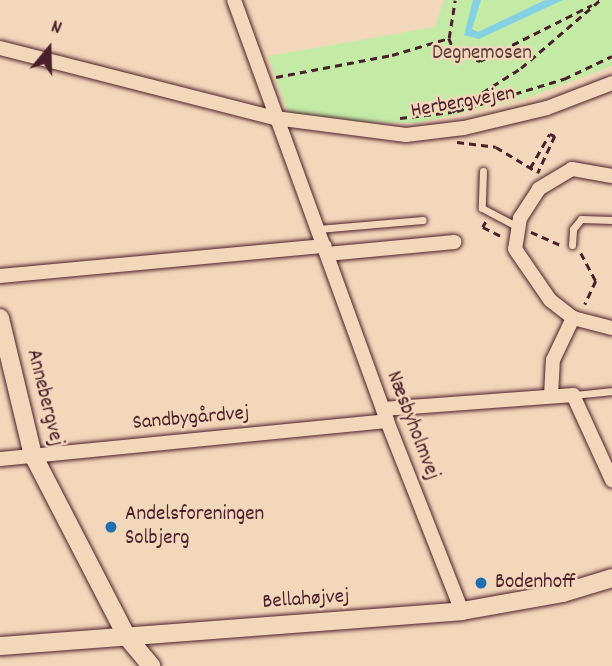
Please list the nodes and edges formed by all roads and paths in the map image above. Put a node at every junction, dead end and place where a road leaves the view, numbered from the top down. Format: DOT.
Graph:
graph roads {
  1 [pos="234,0"];
  2 [pos="455,0"];
  3 [pos="599,1"];
  4 [pos="449,38"];
  5 [pos="0,48"];
  6 [pos="612,56"];
  7 [pos="262,80"];
  8 [pos="612,83"];
  9 [pos="452,112"];
  10 [pos="275,118"];
  11 [pos="396,118"];
  12 [pos="449,131"];
  13 [pos="530,168"];
  14 [pos="483,171"];
  15 [pos="537,172"];
  16 [pos="612,176"];
  17 [pos="553,180"];
  18 [pos="490,212"];
  19 [pos="422,220"];
  20 [pos="612,220"];
  21 [pos="519,228"];
  22 [pos="318,229"];
  23 [pos="536,234"];
  24 [pos="549,241"];
  25 [pos="454,242"];
  26 [pos="516,243"];
  27 [pos="572,245"];
  28 [pos="326,250"];
  29 [pos="0,276"];
  30 [pos="585,306"];
  31 [pos="0,318"];
  32 [pos="573,318"];
  33 [pos="612,328"];
  34 [pos="612,391"];
  35 [pos="573,395"];
  36 [pos="551,396"];
  37 [pos="385,415"];
  38 [pos="33,455"];
  39 [pos="0,459"];
  40 [pos="612,480"];
  41 [pos="612,578"];
  42 [pos="462,611"];
  43 [pos="127,637"];
  44 [pos="0,646"];
  45 [pos="151,666"];
  1 -- 7 [label="street, Næsbyholmvej"];
  2 -- 4 [label="path"];
  3 -- 4 [label="path"];
  3 -- 9 [label="path"];
  4 -- 7 [label="path"];
  5 -- 10 [label="street, Herbergvejen"];
  6 -- 9 [label="path"];
  7 -- 10 [label="street, Næsbyholmvej"];
  8 -- 12 [label="street, Herbergvejen"];
  9 -- 11 [label="path"];
  10 -- 12 [label="street, Herbergvejen"];
  10 -- 22 [label="street, Næsbyholmvej"];
  12 -- 13 [label="path"];
  13 -- 15 [label="path"];
  13 -- 15 [label="path"];
  14 -- 18 [label="lane"];
  15 -- 17 [label="path"];
  16 -- 17 [label="street"];
  17 -- 21 [label="street"];
  18 -- 21 [label="lane"];
  18 -- 26 [label="path"];
  19 -- 22 [label="lane"];
  20 -- 27 [label="lane"];
  21 -- 26 [label="street"];
  22 -- 28 [label="street, Næsbyholmvej"];
  23 -- 24 [label="path"];
  25 -- 28 [label="street"];
  26 -- 32 [label="street"];
  27 -- 30 [label="path"];
  28 -- 29 [label="street"];
  28 -- 37 [label="street, Næsbyholmvej"];
  31 -- 38 [label="street, Annebergvej"];
  32 -- 33 [label="street"];
  32 -- 36 [label="street"];
  34 -- 35 [label="lane"];
  35 -- 36 [label="street, Sandbygårdvej"];
  35 -- 40 [label="street"];
  36 -- 37 [label="street, Sandbygårdvej"];
  37 -- 38 [label="street, Sandbygårdvej"];
  37 -- 42 [label="street, Næsbyholmvej"];
  38 -- 39 [label="street, Sandbygårdvej"];
  38 -- 43 [label="street, Annebergvej"];
  41 -- 42 [label="street, Bellahøjvej"];
  42 -- 43 [label="street, Bellahøjvej"];
  43 -- 44 [label="street, Bellahøjvej"];
  43 -- 45 [label="street, Annebergvej"];
}
